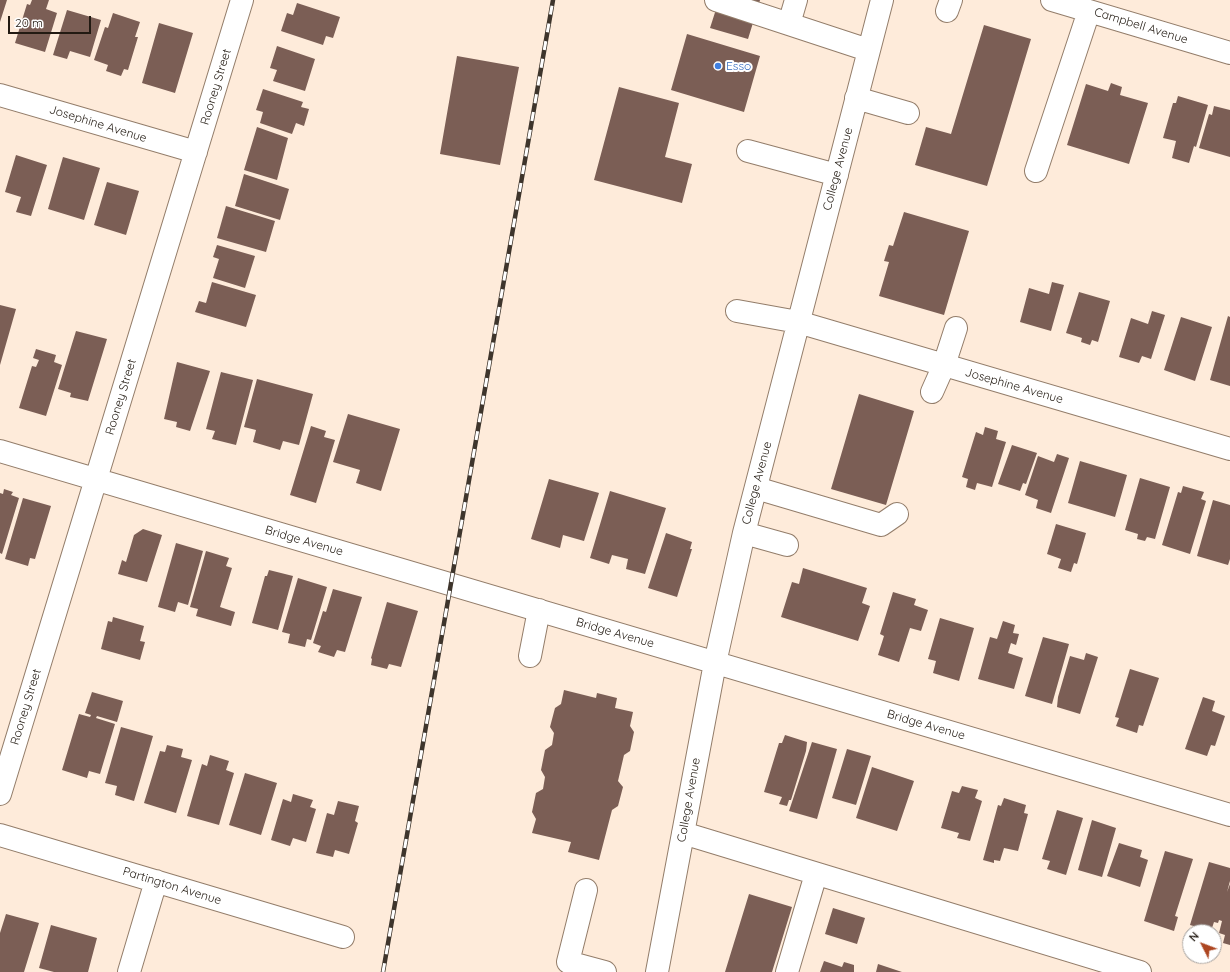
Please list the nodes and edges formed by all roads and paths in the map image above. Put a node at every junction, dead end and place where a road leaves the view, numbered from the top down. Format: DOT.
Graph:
graph roads {
  1 [pos="242,0"];
  2 [pos="716,0"];
  3 [pos="796,0"];
  4 [pos="882,0"];
  5 [pos="1052,0"];
  6 [pos="1089,11"];
  7 [pos="789,24"];
  8 [pos="868,50"];
  9 [pos="1230,53"];
  10 [pos="0,95"];
  11 [pos="856,98"];
  12 [pos="908,113"];
  13 [pos="748,151"];
  14 [pos="196,152"];
  15 [pos="1036,171"];
  16 [pos="837,175"];
  17 [pos="737,311"];
  18 [pos="798,322"];
  19 [pos="956,328"];
  20 [pos="944,365"];
  21 [pos="932,392"];
  22 [pos="1230,449"];
  23 [pos="0,451"];
  24 [pos="96,479"];
  25 [pos="756,488"];
  26 [pos="897,514"];
  27 [pos="744,533"];
  28 [pos="787,545"];
  29 [pos="539,610"];
  30 [pos="530,656"];
  31 [pos="715,662"];
  32 [pos="0,794"];
  33 [pos="1230,815"];
  34 [pos="683,833"];
  35 [pos="0,835"];
  36 [pos="816,874"];
  37 [pos="156,881"];
  38 [pos="586,890"];
  39 [pos="343,937"];
  40 [pos="129,972"];
  41 [pos="605,972"];
  42 [pos="657,972"];
  43 [pos="787,972"];
  44 [pos="1140,972"];
  1 -- 14 [label="street, Rooney Street"];
  2 -- 7 [label="street"];
  3 -- 7 [label="street"];
  4 -- 8 [label="street, College Avenue"];
  5 -- 6 [label="street, Campbell Avenue"];
  6 -- 9 [label="street, Campbell Avenue"];
  6 -- 15 [label="street"];
  7 -- 8 [label="street"];
  8 -- 11 [label="street, College Avenue"];
  10 -- 14 [label="street, Josephine Avenue"];
  11 -- 12 [label="street"];
  11 -- 16 [label="street, College Avenue"];
  13 -- 16 [label="street"];
  14 -- 24 [label="street, Rooney Street"];
  16 -- 18 [label="street, College Avenue"];
  17 -- 18 [label="street, Josephine Avenue"];
  18 -- 20 [label="street, Josephine Avenue"];
  18 -- 25 [label="street, College Avenue"];
  19 -- 20 [label="street"];
  20 -- 21 [label="street"];
  20 -- 22 [label="street, Josephine Avenue"];
  23 -- 24 [label="street, Bridge Avenue"];
  24 -- 29 [label="street, Bridge Avenue"];
  24 -- 32 [label="street, Rooney Street"];
  25 -- 26 [label="street"];
  25 -- 27 [label="street, College Avenue"];
  27 -- 28 [label="street"];
  27 -- 31 [label="street, College Avenue"];
  29 -- 30 [label="street"];
  29 -- 31 [label="street, Bridge Avenue"];
  31 -- 33 [label="street, Bridge Avenue"];
  31 -- 34 [label="street, College Avenue"];
  34 -- 36 [label="street"];
  34 -- 42 [label="street, College Avenue"];
  35 -- 37 [label="street, Partington Avenue"];
  36 -- 43 [label="street"];
  36 -- 44 [label="street"];
  37 -- 39 [label="street, Partington Avenue"];
  37 -- 40 [label="street"];
  38 -- 41 [label="street"];
}
